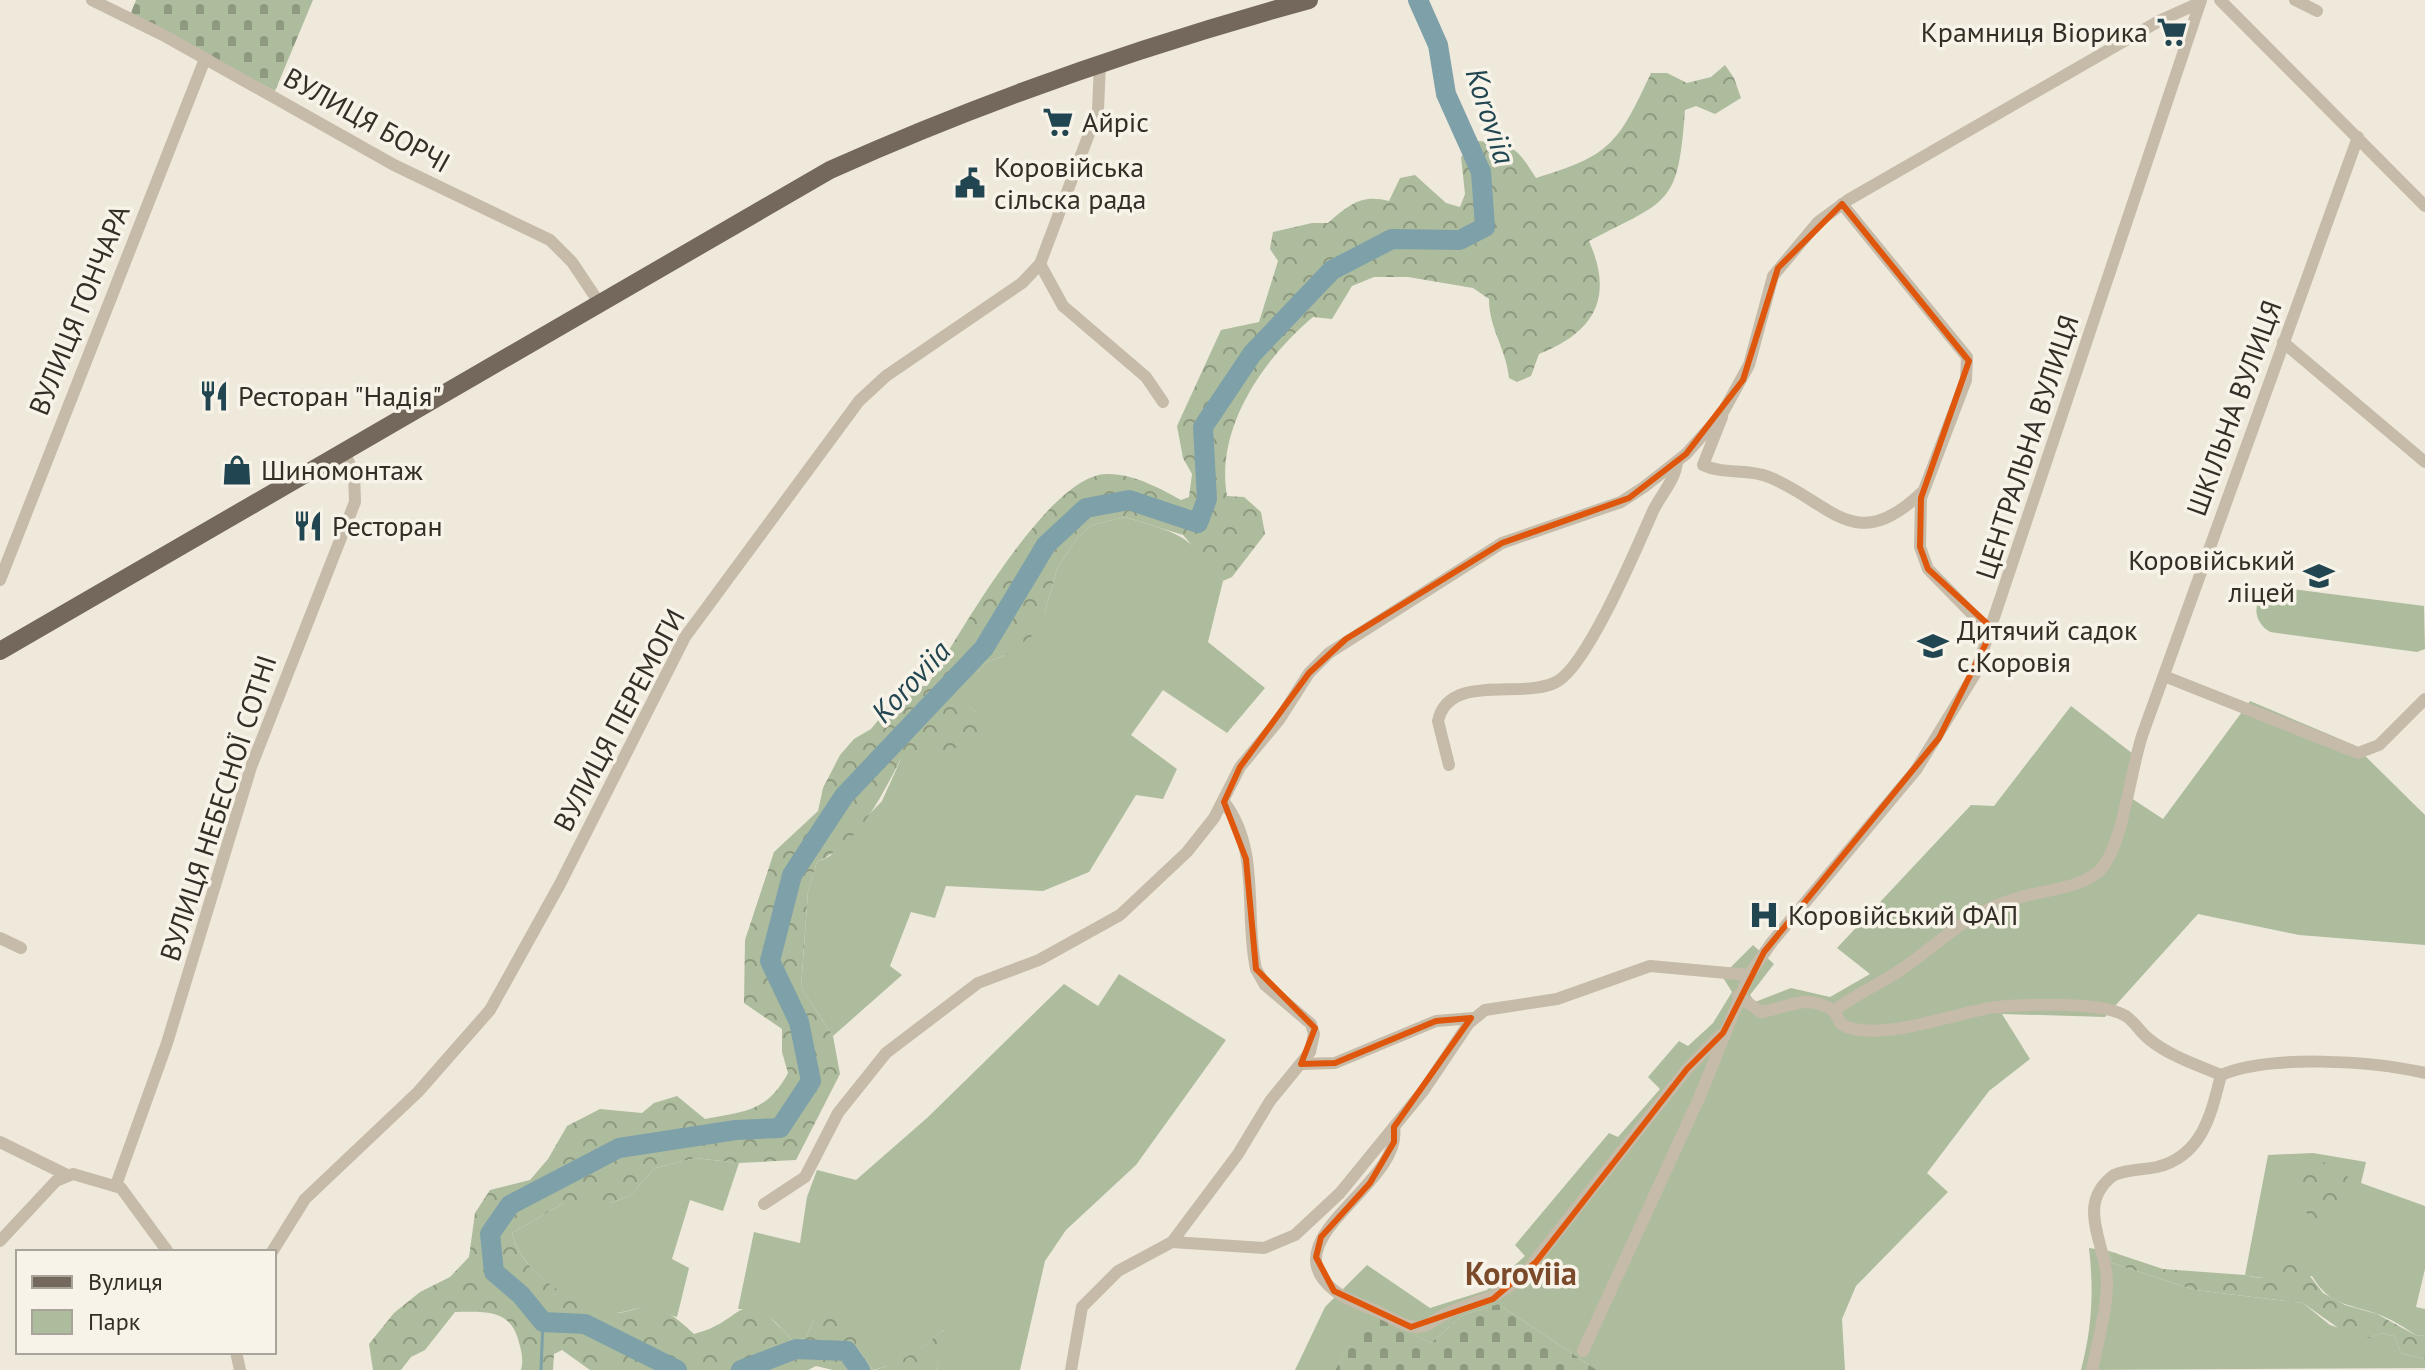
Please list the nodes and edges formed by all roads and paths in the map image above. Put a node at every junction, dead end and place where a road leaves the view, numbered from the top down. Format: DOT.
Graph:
graph roads {
  1 [pos="92,0"];
  2 [pos="2220,0"];
  3 [pos="2295,0"];
  4 [pos="1303,1"];
  5 [pos="2200,2"];
  6 [pos="2317,11"];
  7 [pos="205,59"];
  8 [pos="1100,63"];
  9 [pos="2358,137"];
  10 [pos="1842,204"];
  11 [pos="2425,206"];
  12 [pos="1040,264"];
  13 [pos="600,304"];
  14 [pos="2283,342"];
  15 [pos="1163,402"];
  16 [pos="1722,414"];
  17 [pos="343,450"];
  18 [pos="1677,462"];
  19 [pos="2425,462"];
  20 [pos="1923,491"];
  21 [pos="0,580"];
  22 [pos="1993,629"];
  23 [pos="0,651"];
  24 [pos="2164,676"];
  25 [pos="2425,699"];
  26 [pos="1449,765"];
  27 [pos="1224,802"];
  28 [pos="0,938"];
  29 [pos="21,948"];
  30 [pos="1749,975"];
  31 [pos="1738,996"];
  32 [pos="1834,1011"];
  33 [pos="1474,1018"];
  34 [pos="1723,1033"];
  35 [pos="1301,1064"];
  36 [pos="2425,1073"];
  37 [pos="2221,1075"];
  38 [pos="1394,1127"];
  39 [pos="0,1142"];
  40 [pos="70,1175"];
  41 [pos="116,1185"];
  42 [pos="764,1204"];
  43 [pos="0,1241"];
  44 [pos="1172,1242"];
  45 [pos="166,1250"];
  46 [pos="273,1250"];
  47 [pos="1583,1351"];
  48 [pos="1071,1370"];
  49 [pos="2092,1370"];
  1 -- 7 [label="street, ВУЛИЦЯ БОРЧІ"];
  2 -- 9 [label="street"];
  3 -- 6 [label="street"];
  4 -- 8 [label="main road"];
  5 -- 10 [label="street"];
  5 -- 22 [label="street, ЦЕНТРАЛЬНА ВУЛИЦЯ"];
  7 -- 13 [label="street, ВУЛИЦЯ БОРЧІ"];
  7 -- 21 [label="street, ВУЛИЦЯ ГОНЧАРА"];
  8 -- 12 [label="street, ВУЛИЦЯ ПЕРЕМОГИ"];
  8 -- 13 [label="main road"];
  9 -- 11 [label="street"];
  9 -- 14 [label="street, ШКІЛЬНА ВУЛИЦЯ"];
  10 -- 16 [label="street"];
  10 -- 20 [label="street"];
  12 -- 15 [label="street"];
  12 -- 46 [label="street, ВУЛИЦЯ ПЕРЕМОГИ"];
  13 -- 17 [label="main road"];
  14 -- 19 [label="street"];
  14 -- 24 [label="street, ШКІЛЬНА ВУЛИЦЯ"];
  16 -- 18 [label="street"];
  16 -- 20 [label="street"];
  17 -- 23 [label="main road"];
  17 -- 41 [label="street, ВУЛИЦЯ НЕБЕСНОЇ СОТНІ"];
  18 -- 26 [label="street"];
  18 -- 27 [label="street"];
  20 -- 22 [label="street"];
  22 -- 30 [label="street, ЦЕНТРАЛЬНА ВУЛИЦЯ"];
  24 -- 25 [label="street"];
  24 -- 32 [label="street, ШКІЛЬНА ВУЛИЦЯ"];
  27 -- 35 [label="street"];
  27 -- 42 [label="street"];
  28 -- 29 [label="street"];
  30 -- 31 [label="street, ЦЕНТРАЛЬНА ВУЛИЦЯ"];
  30 -- 33 [label="street"];
  31 -- 32 [label="street"];
  31 -- 34 [label="street, ЦЕНТРАЛЬНА ВУЛИЦЯ"];
  32 -- 37 [label="street"];
  33 -- 35 [label="street"];
  33 -- 38 [label="street"];
  34 -- 38 [label="street, ЦЕНТРАЛЬНА ВУЛИЦЯ"];
  34 -- 47 [label="street"];
  35 -- 44 [label="street"];
  36 -- 37 [label="street"];
  37 -- 49 [label="street"];
  38 -- 44 [label="street"];
  39 -- 40 [label="street"];
  40 -- 41 [label="street"];
  40 -- 43 [label="street"];
  41 -- 45 [label="street"];
  44 -- 48 [label="street"];
}
